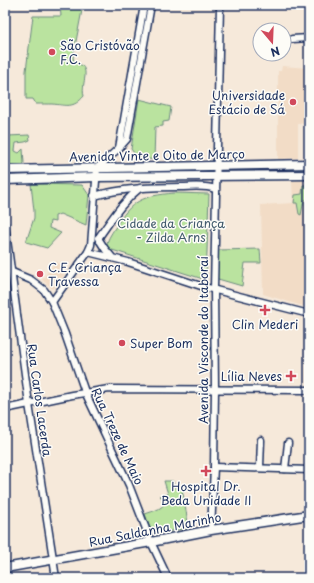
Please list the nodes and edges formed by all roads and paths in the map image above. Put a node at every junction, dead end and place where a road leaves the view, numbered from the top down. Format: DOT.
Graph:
graph roads {
  1 [pos="144,5"];
  2 [pos="151,5"];
  3 [pos="220,5"];
  4 [pos="309,38"];
  5 [pos="292,39"];
  6 [pos="134,76"];
  7 [pos="309,164"];
  8 [pos="216,166"];
  9 [pos="97,168"];
  10 [pos="5,170"];
  11 [pos="309,175"];
  12 [pos="216,176"];
  13 [pos="96,177"];
  14 [pos="5,180"];
  15 [pos="140,188"];
  16 [pos="215,189"];
  17 [pos="94,196"];
  18 [pos="93,224"];
  19 [pos="5,225"];
  20 [pos="99,240"];
  21 [pos="88,252"];
  22 [pos="112,257"];
  23 [pos="5,268"];
  24 [pos="12,271"];
  25 [pos="214,289"];
  26 [pos="52,302"];
  27 [pos="309,314"];
  28 [pos="215,389"];
  29 [pos="309,390"];
  30 [pos="85,392"];
  31 [pos="29,404"];
  32 [pos="5,409"];
  33 [pos="261,440"];
  34 [pos="288,443"];
  35 [pos="214,466"];
  36 [pos="260,467"];
  37 [pos="309,468"];
  38 [pos="285,469"];
  39 [pos="309,515"];
  40 [pos="211,530"];
  41 [pos="151,542"];
  42 [pos="53,560"];
  43 [pos="5,568"];
  44 [pos="56,578"];
  45 [pos="168,578"];
  1 -- 6 [label="street"];
  2 -- 6 [label="street"];
  3 -- 8 [label="street, Avenida Visconde do Itaboraí"];
  4 -- 5 [label="street"];
  6 -- 9 [label="street"];
  7 -- 8 [label="main road, Avenida Vinte e Oito de Março"];
  8 -- 9 [label="main road, Avenida Vinte e Oito de Março"];
  8 -- 12 [label="street, Avenida Visconde do Itaboraí"];
  9 -- 10 [label="main road, Avenida Vinte e Oito de Março"];
  9 -- 13 [label="street"];
  11 -- 12 [label="main road, Avenida Vinte e Oito de Março"];
  12 -- 13 [label="main road, Avenida Vinte e Oito de Março"];
  12 -- 16 [label="street, Avenida Visconde do Itaboraí"];
  13 -- 14 [label="main road, Avenida Vinte e Oito de Março"];
  13 -- 17 [label="street"];
  15 -- 16 [label="street"];
  15 -- 17 [label="street"];
  15 -- 20 [label="street"];
  16 -- 25 [label="street, Avenida Visconde do Itaboraí"];
  17 -- 18 [label="street"];
  18 -- 20 [label="street"];
  18 -- 21 [label="street"];
  19 -- 24 [label="street, Rua Carlos Lacerda"];
  20 -- 22 [label="street"];
  21 -- 22 [label="street"];
  21 -- 26 [label="street"];
  22 -- 25 [label="street"];
  23 -- 24 [label="street, Rua Treze de Maio"];
  24 -- 26 [label="street, Rua Treze de Maio"];
  24 -- 31 [label="street, Rua Carlos Lacerda"];
  25 -- 27 [label="street"];
  25 -- 28 [label="street, Avenida Visconde do Itaboraí"];
  26 -- 30 [label="street, Rua Treze de Maio"];
  28 -- 29 [label="street"];
  28 -- 30 [label="street"];
  28 -- 35 [label="street, Avenida Visconde do Itaboraí"];
  30 -- 31 [label="street"];
  30 -- 41 [label="street, Rua Treze de Maio"];
  31 -- 32 [label="street"];
  31 -- 42 [label="street, Rua Carlos Lacerda"];
  33 -- 36 [label="street"];
  34 -- 38 [label="street"];
  35 -- 36 [label="street"];
  35 -- 40 [label="street, Avenida Visconde do Itaboraí"];
  36 -- 38 [label="street"];
  37 -- 38 [label="street"];
  39 -- 40 [label="main road, Rua Saldanha Marinho"];
  40 -- 41 [label="main road, Rua Saldanha Marinho"];
  41 -- 42 [label="main road, Rua Saldanha Marinho"];
  41 -- 45 [label="street, Rua Treze de Maio"];
  42 -- 43 [label="main road, Rua Saldanha Marinho"];
  42 -- 44 [label="street, Rua Carlos Lacerda"];
}
